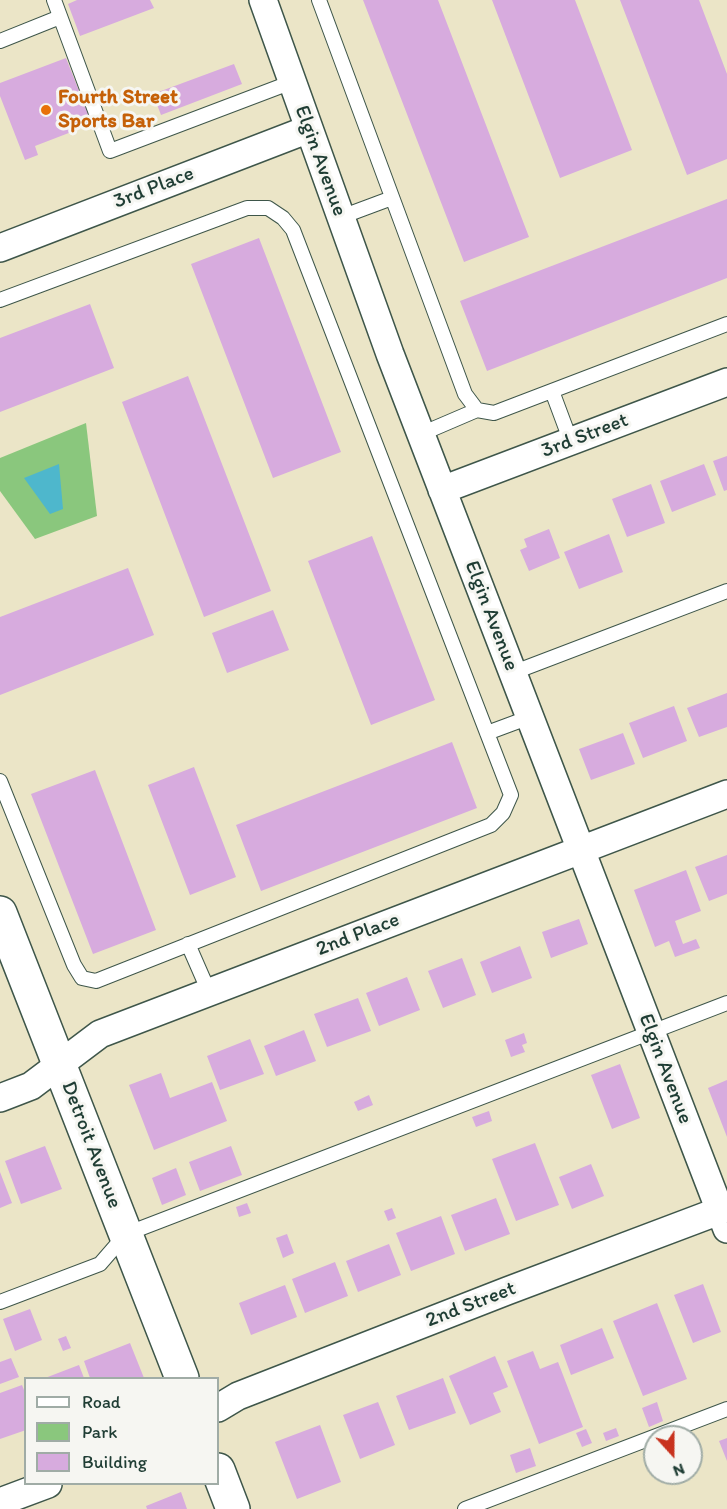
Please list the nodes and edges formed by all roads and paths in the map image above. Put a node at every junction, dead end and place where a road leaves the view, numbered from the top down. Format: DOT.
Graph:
graph roads {
  1 [pos="54,0"];
  2 [pos="263,0"];
  3 [pos="319,0"];
  4 [pos="60,17"];
  5 [pos="0,41"];
  6 [pos="292,82"];
  7 [pos="309,129"];
  8 [pos="392,198"];
  9 [pos="341,217"];
  10 [pos="0,248"];
  11 [pos="0,300"];
  12 [pos="727,324"];
  13 [pos="727,382"];
  14 [pos="552,391"];
  15 [pos="477,410"];
  16 [pos="421,434"];
  17 [pos="571,442"];
  18 [pos="442,490"];
  19 [pos="727,591"];
  20 [pos="513,673"];
  21 [pos="530,717"];
  22 [pos="487,733"];
  23 [pos="1,786"];
  24 [pos="727,794"];
  25 [pos="580,850"];
  26 [pos="0,913"];
  27 [pos="188,944"];
  28 [pos="209,992"];
  29 [pos="727,1003"];
  30 [pos="651,1032"];
  31 [pos="60,1064"];
  32 [pos="0,1098"];
  33 [pos="725,1216"];
  34 [pos="126,1234"];
  35 [pos="0,1302"];
  36 [pos="182,1377"];
  37 [pos="219,1407"];
  38 [pos="727,1409"];
  39 [pos="219,1473"];
  40 [pos="45,1485"];
  41 [pos="0,1502"];
  42 [pos="233,1509"];
  43 [pos="465,1509"];
  1 -- 4 [label="lane"];
  2 -- 6 [label="street, Elgin Avenue"];
  3 -- 8 [label="lane"];
  4 -- 5 [label="lane"];
  4 -- 6 [label="lane"];
  6 -- 7 [label="street, Elgin Avenue"];
  7 -- 9 [label="street, Elgin Avenue"];
  7 -- 10 [label="street, 3rd Place"];
  8 -- 9 [label="lane"];
  8 -- 15 [label="lane"];
  9 -- 16 [label="street, Elgin Avenue"];
  11 -- 22 [label="lane"];
  12 -- 14 [label="lane"];
  13 -- 17 [label="street, 3rd Street"];
  14 -- 15 [label="lane"];
  14 -- 17 [label="lane"];
  15 -- 16 [label="lane"];
  16 -- 18 [label="street, Elgin Avenue"];
  17 -- 18 [label="street, 3rd Street"];
  18 -- 20 [label="street, Elgin Avenue"];
  19 -- 20 [label="lane"];
  20 -- 21 [label="street, Elgin Avenue"];
  21 -- 22 [label="lane"];
  21 -- 25 [label="street, Elgin Avenue"];
  22 -- 27 [label="lane"];
  23 -- 27 [label="lane"];
  24 -- 25 [label="street, 2nd Place"];
  25 -- 28 [label="street, 2nd Place"];
  25 -- 30 [label="street, Elgin Avenue"];
  26 -- 31 [label="street, Detroit Avenue"];
  27 -- 28 [label="lane"];
  28 -- 31 [label="street, 2nd Place"];
  29 -- 30 [label="lane"];
  30 -- 33 [label="street, Elgin Avenue"];
  30 -- 34 [label="lane"];
  31 -- 32 [label="street, 2nd Place"];
  31 -- 34 [label="street, Detroit Avenue"];
  33 -- 37 [label="street, 2nd Street"];
  34 -- 35 [label="lane"];
  34 -- 36 [label="street, Detroit Avenue"];
  38 -- 43 [label="lane"];
  39 -- 42 [label="street"];
  40 -- 41 [label="street"];
}
